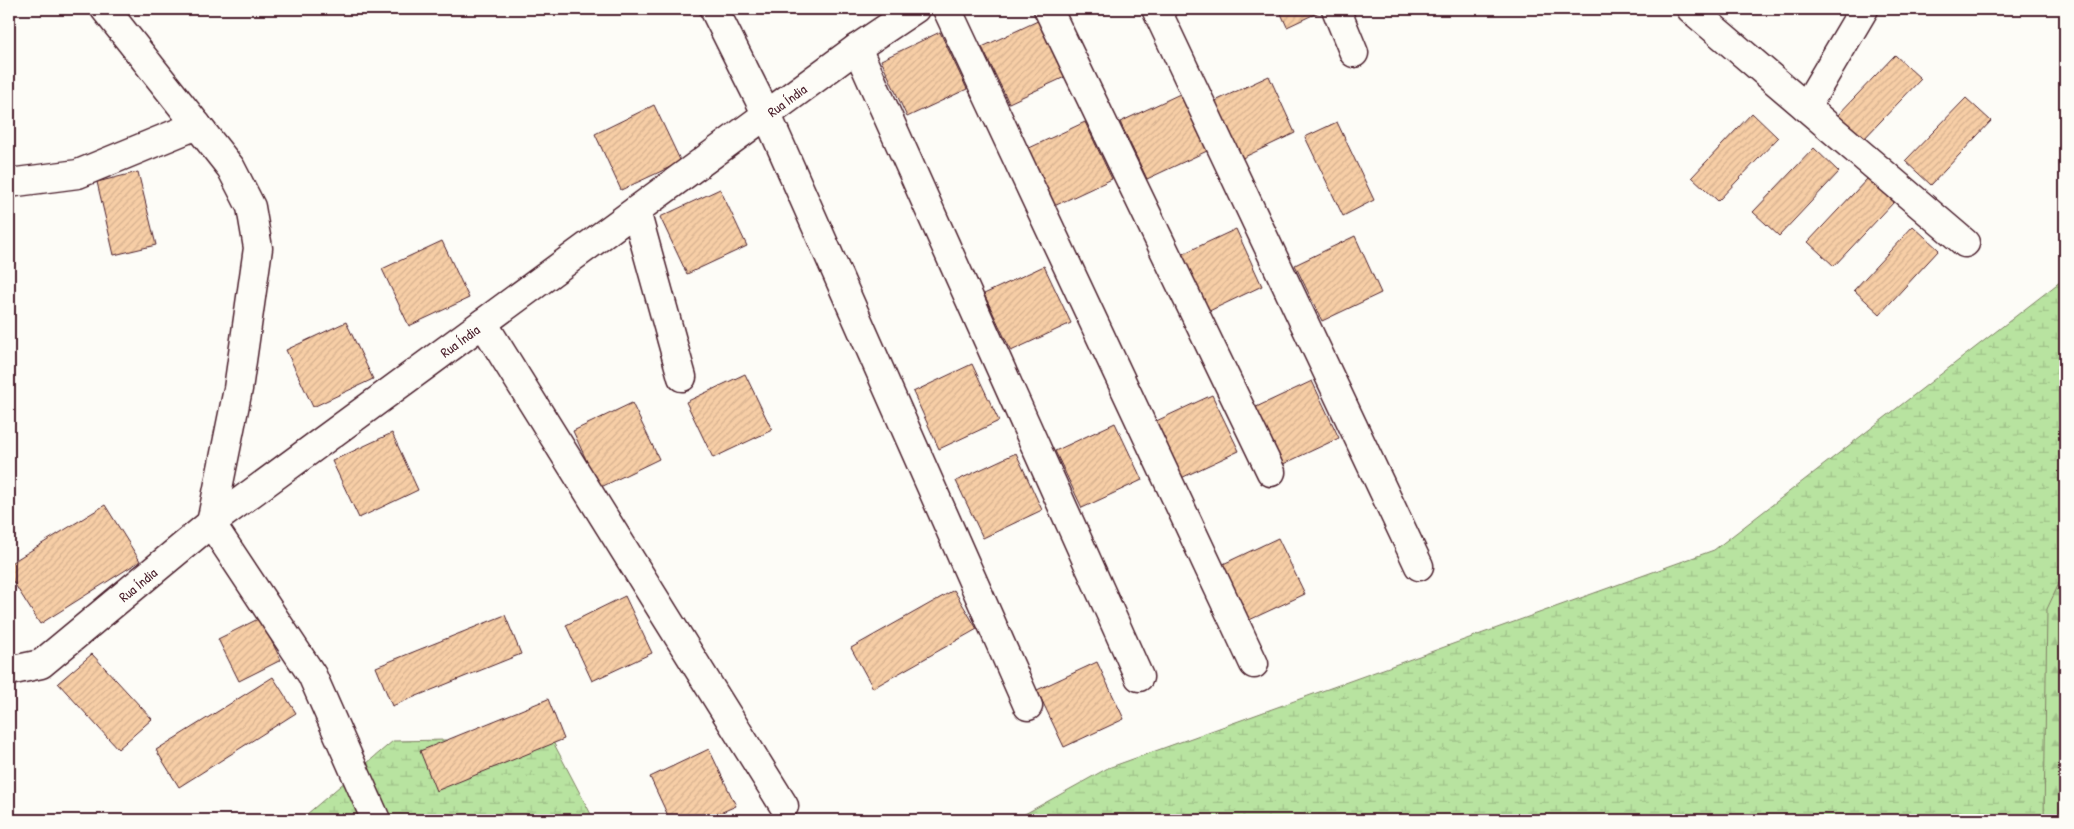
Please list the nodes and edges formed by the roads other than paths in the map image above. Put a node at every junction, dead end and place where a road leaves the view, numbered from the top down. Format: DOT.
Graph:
graph roads {
  1 [pos="105,9"];
  2 [pos="714,9"];
  3 [pos="915,9"];
  4 [pos="947,9"];
  5 [pos="1048,9"];
  6 [pos="1156,9"];
  7 [pos="1336,9"];
  8 [pos="1691,9"];
  9 [pos="1864,9"];
  10 [pos="857,48"];
  11 [pos="1354,53"];
  12 [pos="1806,107"];
  13 [pos="767,114"];
  14 [pos="197,125"];
  15 [pos="9,183"];
  16 [pos="636,211"];
  17 [pos="1965,243"];
  18 [pos="483,323"];
  19 [pos="682,377"];
  20 [pos="1272,472"];
  21 [pos="211,523"];
  22 [pos="1419,566"];
  23 [pos="1254,664"];
  24 [pos="9,671"];
  25 [pos="1140,677"];
  26 [pos="1028,706"];
  27 [pos="784,806"];
  28 [pos="376,820"];
  1 -- 14 [label="street"];
  2 -- 13 [label="street"];
  3 -- 10 [label="street, Rua Índia"];
  4 -- 23 [label="street"];
  5 -- 20 [label="street"];
  6 -- 22 [label="street"];
  7 -- 11 [label="street"];
  8 -- 12 [label="street"];
  9 -- 12 [label="street"];
  10 -- 13 [label="street, Rua Índia"];
  10 -- 25 [label="street"];
  12 -- 17 [label="street"];
  13 -- 16 [label="street, Rua Índia"];
  13 -- 26 [label="street"];
  14 -- 15 [label="street"];
  14 -- 21 [label="street"];
  16 -- 18 [label="street, Rua Índia"];
  16 -- 19 [label="street"];
  18 -- 21 [label="street, Rua Índia"];
  18 -- 27 [label="street"];
  21 -- 24 [label="street, Rua Índia"];
  21 -- 28 [label="street"];
}
